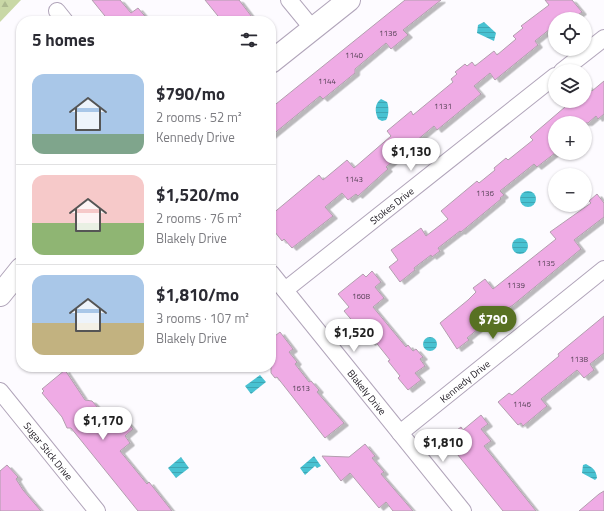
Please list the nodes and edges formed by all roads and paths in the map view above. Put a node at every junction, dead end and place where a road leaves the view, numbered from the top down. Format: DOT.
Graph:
graph roads {
  1 [pos="289,0"];
  2 [pos="349,0"];
  3 [pos="312,28"];
  4 [pos="604,38"];
  5 [pos="276,58"];
  6 [pos="571,64"];
  7 [pos="548,82"];
  8 [pos="604,269"];
  9 [pos="16,275"];
  10 [pos="276,279"];
  11 [pos="285,290"];
  12 [pos="0,295"];
  13 [pos="0,391"];
  14 [pos="400,433"];
  15 [pos="97,511"];
  16 [pos="463,511"];
  1 -- 3 [label="street"];
  2 -- 3 [label="street"];
  3 -- 5 [label="street"];
  4 -- 6 [label="street"];
  7 -- 11 [label="street, Stokes Drive"];
  8 -- 14 [label="street, Kennedy Drive"];
  9 -- 12 [label="street"];
  10 -- 11 [label="street, Blakely Drive"];
  11 -- 14 [label="street, Blakely Drive"];
  13 -- 15 [label="street, Sugar Stick Drive"];
  14 -- 16 [label="street, Blakely Drive"];
}
